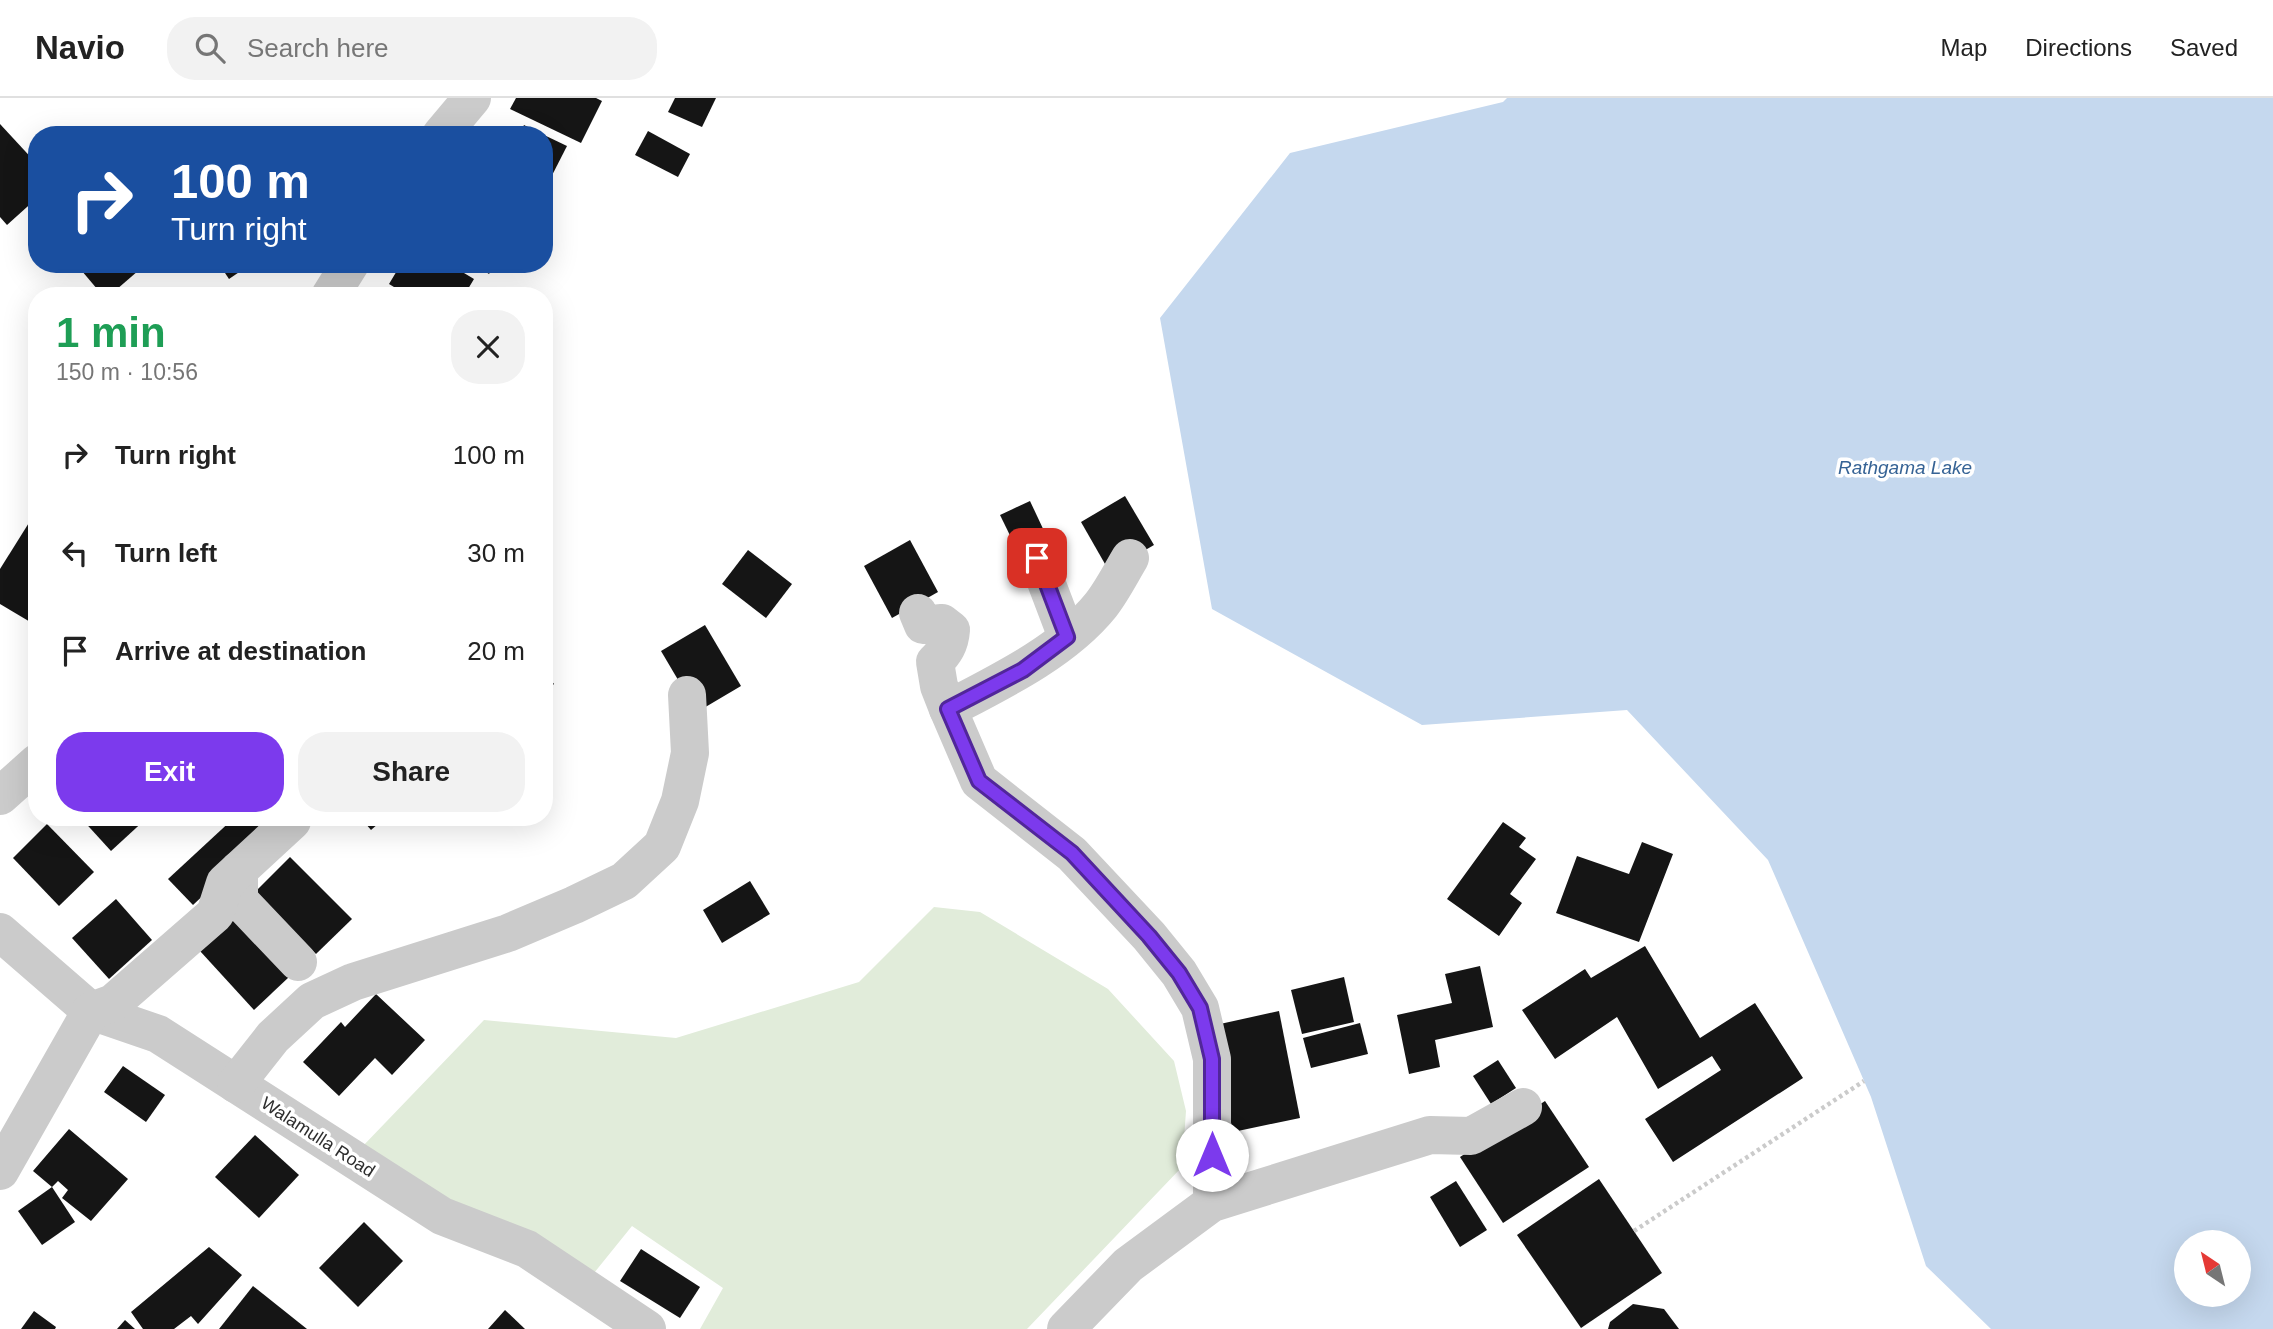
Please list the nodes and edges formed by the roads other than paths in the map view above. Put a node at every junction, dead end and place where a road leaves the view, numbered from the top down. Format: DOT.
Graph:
graph roads {
  1 [pos="472,98"];
  2 [pos="449,126"];
  3 [pos="1037,558"];
  4 [pos="1130,558"];
  5 [pos="918,614"];
  6 [pos="1067,637"];
  7 [pos="687,695"];
  8 [pos="948,709"];
  9 [pos="28,771"];
  10 [pos="0,796"];
  11 [pos="287,826"];
  12 [pos="239,870"];
  13 [pos="0,932"];
  14 [pos="298,962"];
  15 [pos="91,1011"];
  16 [pos="236,1084"];
  17 [pos="1523,1107"];
  18 [pos="0,1171"];
  19 [pos="1212,1203"];
  20 [pos="647,1329"];
  21 [pos="1066,1329"];
  1 -- 2 [label="street"];
  3 -- 6 [label="street"];
  4 -- 6 [label="street"];
  5 -- 8 [label="street"];
  6 -- 8 [label="street"];
  7 -- 16 [label="street"];
  8 -- 19 [label="street"];
  9 -- 10 [label="street"];
  11 -- 12 [label="street"];
  12 -- 14 [label="street"];
  12 -- 15 [label="street"];
  13 -- 15 [label="street, Walamulla Road"];
  15 -- 16 [label="street, Walamulla Road"];
  15 -- 18 [label="street"];
  16 -- 20 [label="street, Walamulla Road"];
  17 -- 19 [label="street"];
  19 -- 21 [label="street"];
}
